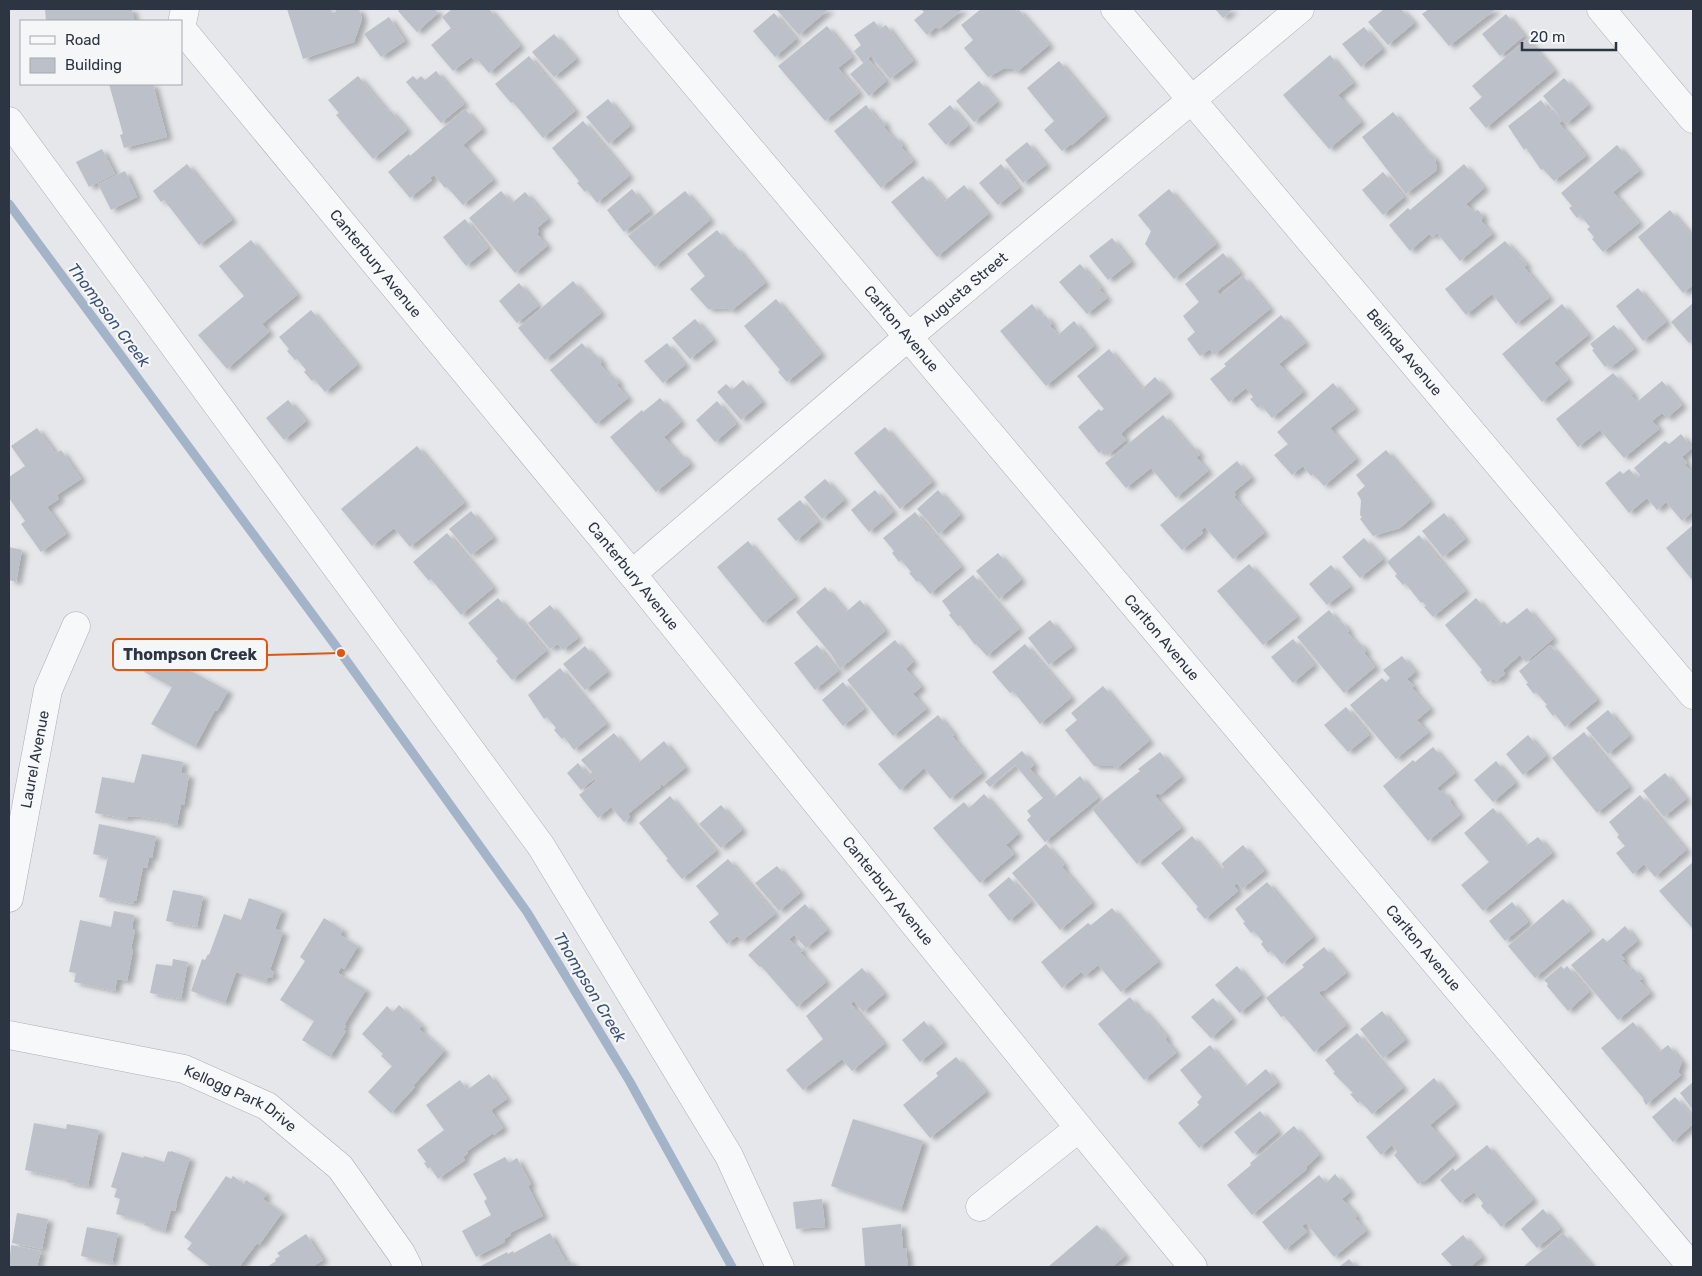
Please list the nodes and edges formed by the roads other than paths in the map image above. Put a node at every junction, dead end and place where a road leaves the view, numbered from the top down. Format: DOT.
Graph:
graph roads {
  1 [pos="185,9"];
  2 [pos="632,9"];
  3 [pos="1115,9"];
  4 [pos="1300,9"];
  5 [pos="1601,9"];
  6 [pos="182,23"];
  7 [pos="182,29"];
  8 [pos="1191,100"];
  9 [pos="1693,119"];
  10 [pos="9,121"];
  11 [pos="908,337"];
  12 [pos="632,574"];
  13 [pos="76,626"];
  14 [pos="1693,695"];
  15 [pos="9,898"];
  16 [pos="9,1035"];
  17 [pos="1079,1128"];
  18 [pos="980,1207"];
  19 [pos="408,1267"];
  20 [pos="780,1267"];
  21 [pos="1193,1267"];
  22 [pos="1692,1267"];
  1 -- 6 [label="street"];
  2 -- 11 [label="street, Carlton Avenue"];
  3 -- 8 [label="street, Belinda Avenue"];
  4 -- 8 [label="street, Augusta Street"];
  5 -- 9 [label="street"];
  7 -- 12 [label="street, Canterbury Avenue"];
  8 -- 11 [label="street, Augusta Street"];
  8 -- 14 [label="street, Belinda Avenue"];
  10 -- 20 [label="street"];
  11 -- 12 [label="street, Augusta Street"];
  11 -- 22 [label="street, Carlton Avenue"];
  12 -- 17 [label="street, Canterbury Avenue"];
  13 -- 15 [label="street, Laurel Avenue"];
  16 -- 19 [label="street, Kellogg Park Drive"];
  17 -- 18 [label="street"];
  17 -- 21 [label="street, Canterbury Avenue"];
}
